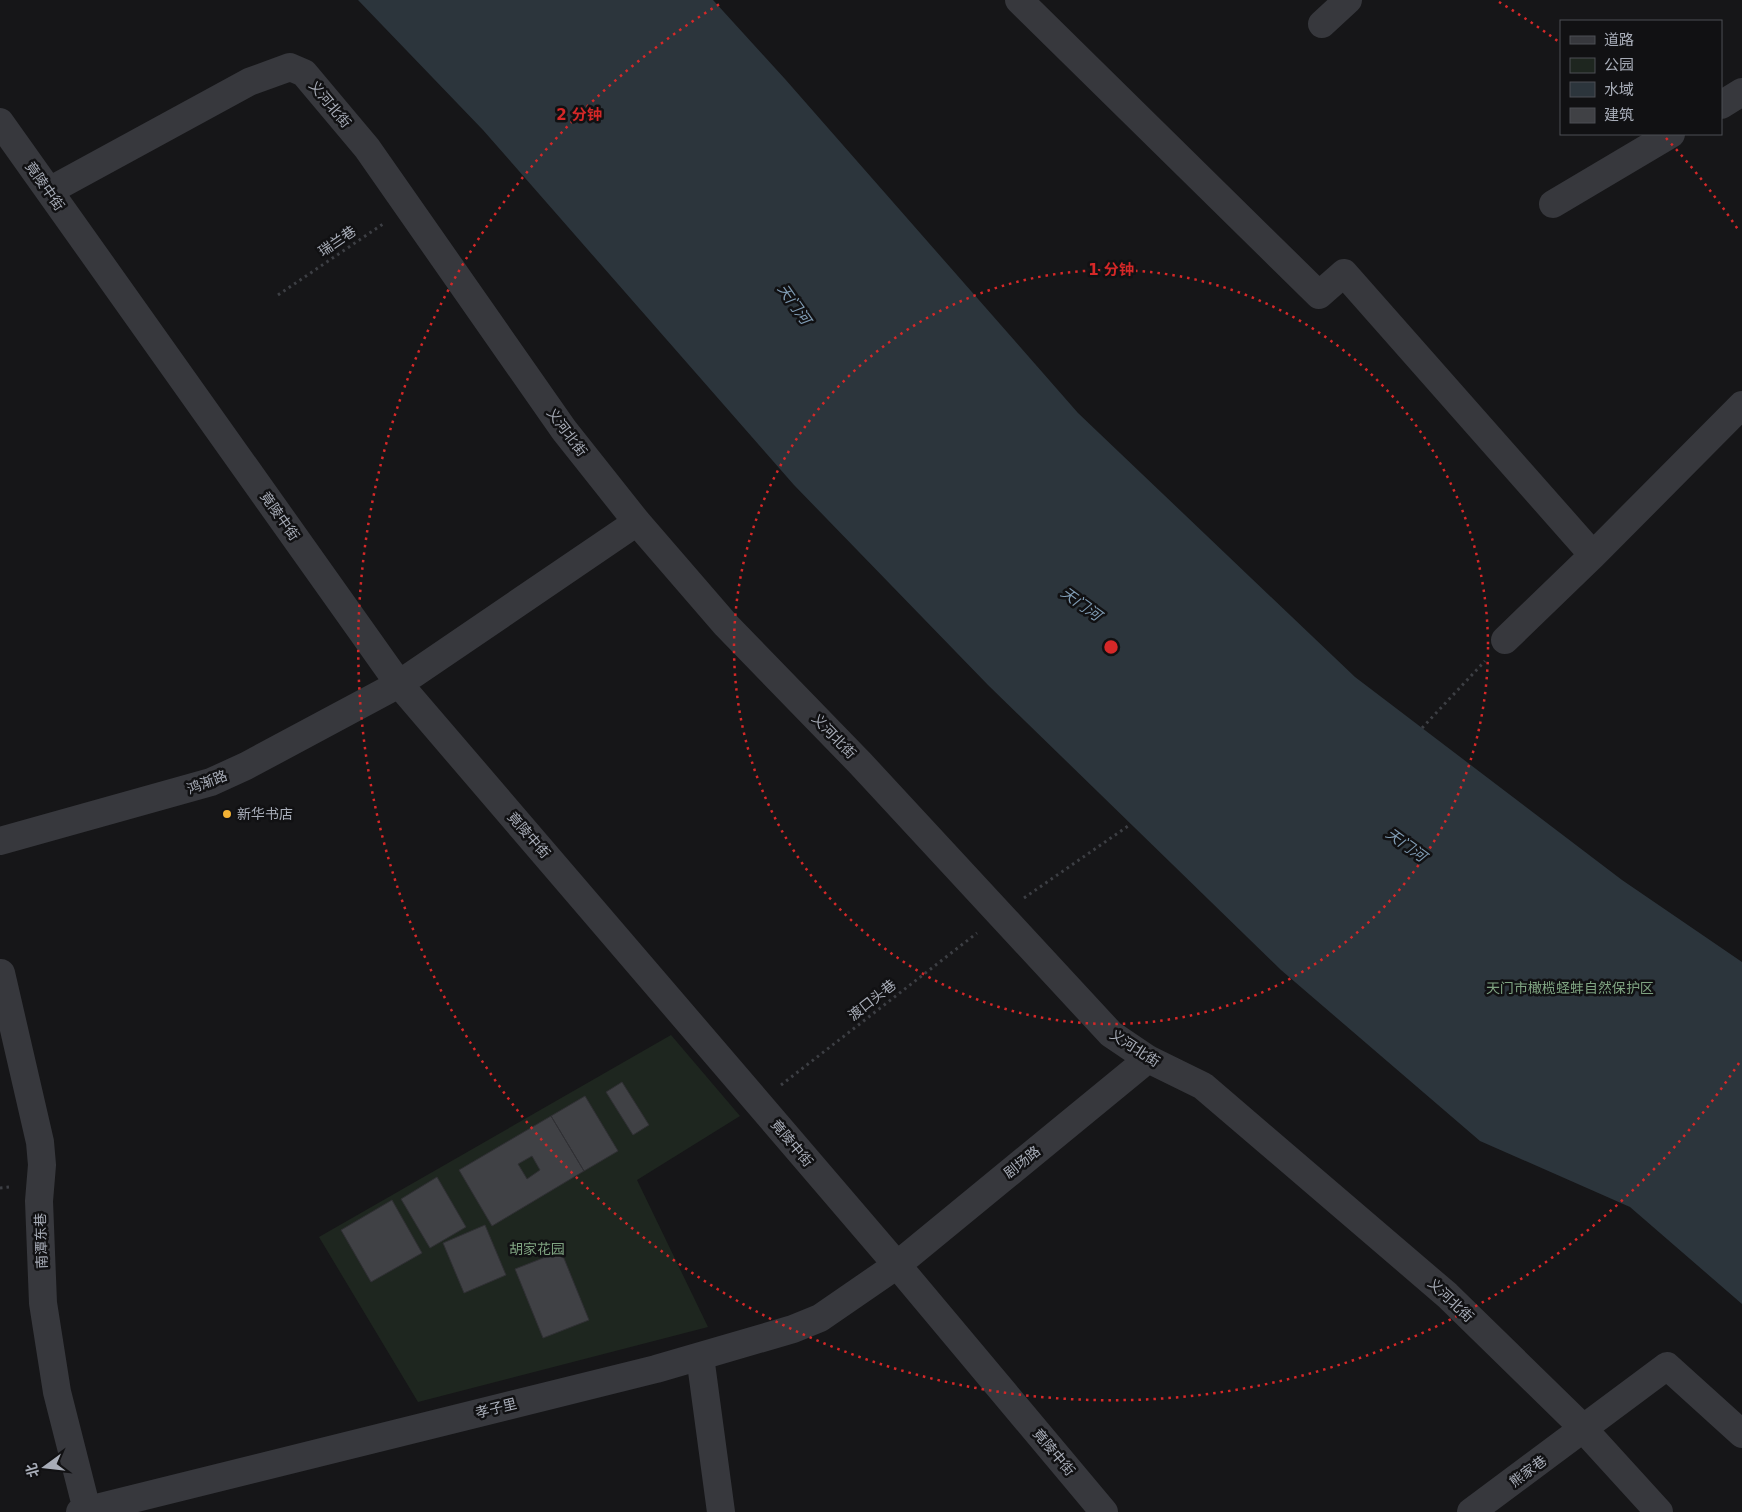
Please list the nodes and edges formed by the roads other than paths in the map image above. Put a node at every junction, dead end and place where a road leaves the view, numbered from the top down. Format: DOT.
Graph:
graph roads {
  1 [pos="1019,0"];
  2 [pos="1348,0"];
  3 [pos="1322,24"];
  4 [pos="1742,92"];
  5 [pos="1722,104"];
  6 [pos="0,122"];
  7 [pos="1669,135"];
  8 [pos="49,191"];
  9 [pos="1553,204"];
  10 [pos="1742,405"];
  11 [pos="637,522"];
  12 [pos="1593,555"];
  13 [pos="1505,640"];
  14 [pos="399,684"];
  15 [pos="0,841"];
  16 [pos="1,973"];
  17 [pos="1148,1059"];
  18 [pos="897,1265"];
  19 [pos="700,1356"];
  20 [pos="1584,1429"];
  21 [pos="1742,1434"];
  22 [pos="83,1511"];
  23 [pos="721,1512"];
  24 [pos="1104,1512"];
  25 [pos="1471,1512"];
  26 [pos="1658,1512"];
  1 -- 12 [label="street"];
  2 -- 3 [label="street"];
  4 -- 5 [label="street"];
  6 -- 8 [label="street, 竟陵中街"];
  7 -- 9 [label="street"];
  8 -- 11 [label="street, 义河北街"];
  8 -- 14 [label="street, 竟陵中街"];
  10 -- 12 [label="street"];
  11 -- 14 [label="street, 鸿渐路"];
  11 -- 17 [label="street, 义河北街"];
  12 -- 13 [label="street"];
  14 -- 15 [label="street, 鸿渐路"];
  14 -- 18 [label="street, 竟陵中街"];
  16 -- 22 [label="street, 南潭东巷"];
  17 -- 18 [label="street, 剧场路"];
  17 -- 20 [label="street, 义河北街"];
  18 -- 19 [label="street, 孝子里"];
  18 -- 24 [label="street, 竟陵中街"];
  19 -- 22 [label="street, 孝子里"];
  19 -- 23 [label="street"];
  20 -- 21 [label="street, 熊家巷"];
  20 -- 25 [label="street, 熊家巷"];
  20 -- 26 [label="street, 义河北街"];
}
